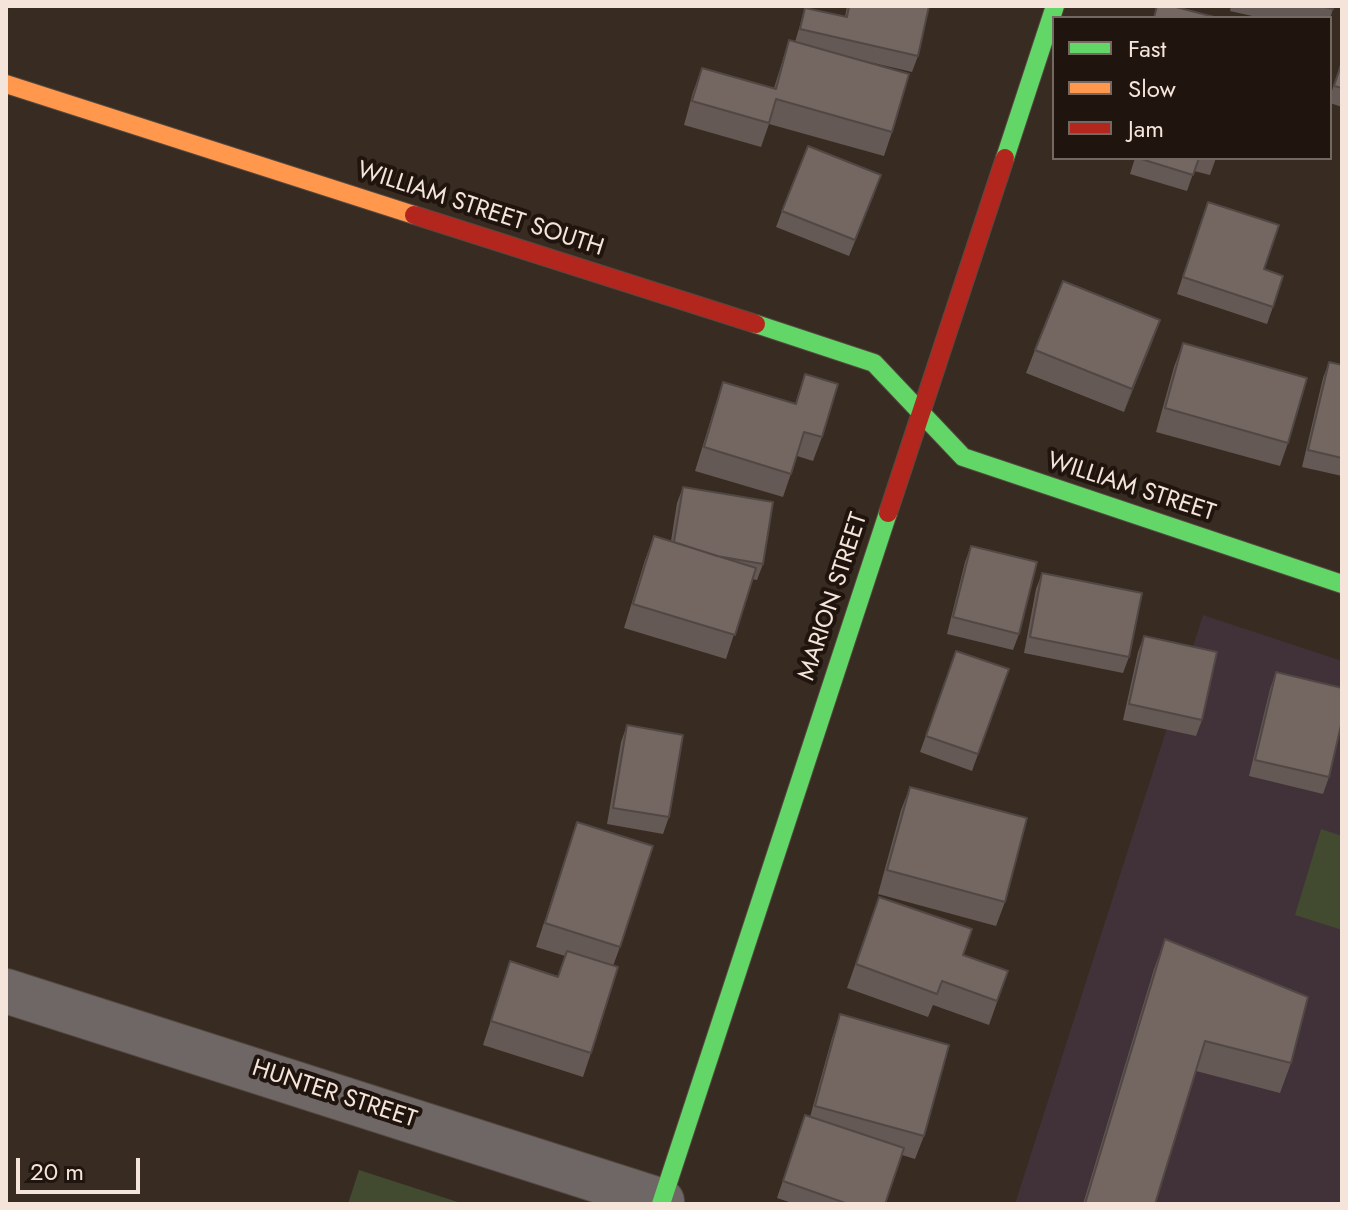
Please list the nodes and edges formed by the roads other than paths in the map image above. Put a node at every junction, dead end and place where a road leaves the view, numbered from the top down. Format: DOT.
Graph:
graph roads {
  1 [pos="1055,6"];
  2 [pos="6,84"];
  3 [pos="920,412"];
  4 [pos="1342,584"];
  5 [pos="6,991"];
  6 [pos="661,1202"];
  1 -- 3 [label="street, MARION STREET"];
  2 -- 3 [label="street, WILLIAM STREET SOUTH"];
  3 -- 4 [label="street, WILLIAM STREET"];
  3 -- 6 [label="street, MARION STREET"];
  5 -- 6 [label="street, HUNTER STREET"];
}
